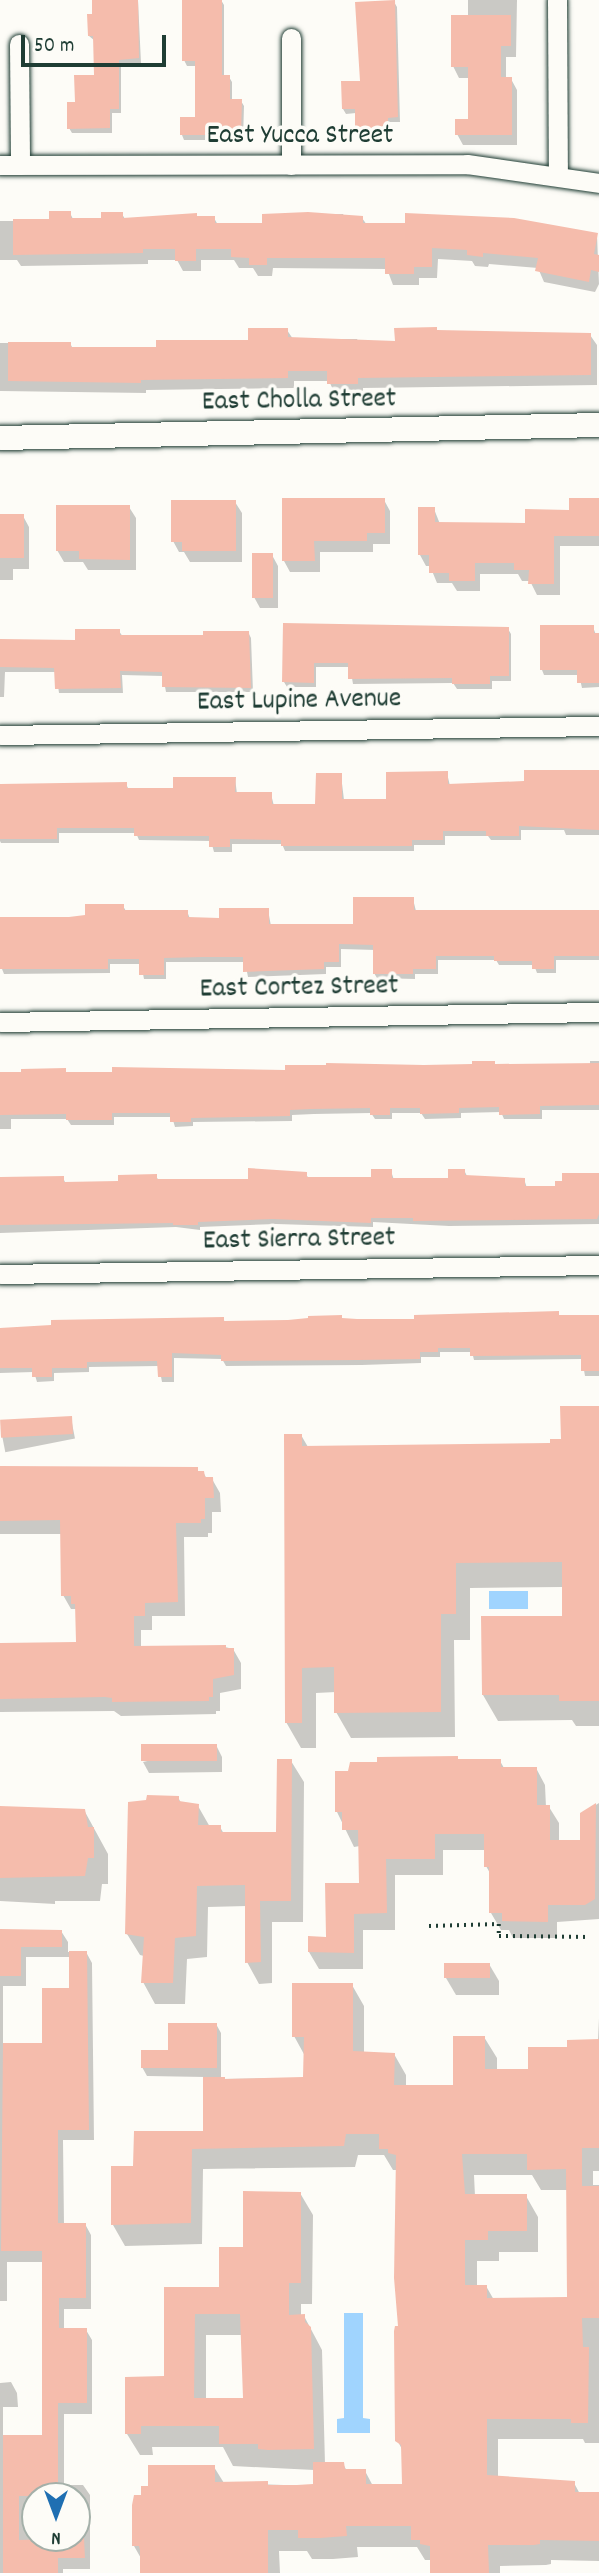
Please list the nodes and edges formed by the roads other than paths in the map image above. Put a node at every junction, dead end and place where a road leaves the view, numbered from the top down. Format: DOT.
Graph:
graph roads {
  1 [pos="557,0"];
  2 [pos="291,38"];
  3 [pos="19,44"];
  4 [pos="0,165"];
  5 [pos="20,165"];
  6 [pos="290,165"];
  7 [pos="558,176"];
  8 [pos="599,183"];
  9 [pos="599,425"];
  10 [pos="0,438"];
  11 [pos="599,726"];
  12 [pos="0,735"];
  13 [pos="599,1012"];
  14 [pos="0,1022"];
  15 [pos="599,1265"];
  16 [pos="0,1274"];
  1 -- 7 [label="street"];
  2 -- 6 [label="street"];
  3 -- 5 [label="street"];
  4 -- 5 [label="street, East Yucca Street"];
  5 -- 6 [label="street, East Yucca Street"];
  6 -- 7 [label="street, East Yucca Street"];
  7 -- 8 [label="street, East Yucca Street"];
  9 -- 10 [label="street, East Cholla Street"];
  11 -- 12 [label="street, East Lupine Avenue"];
  13 -- 14 [label="street, East Cortez Street"];
  15 -- 16 [label="street, East Sierra Street"];
}
